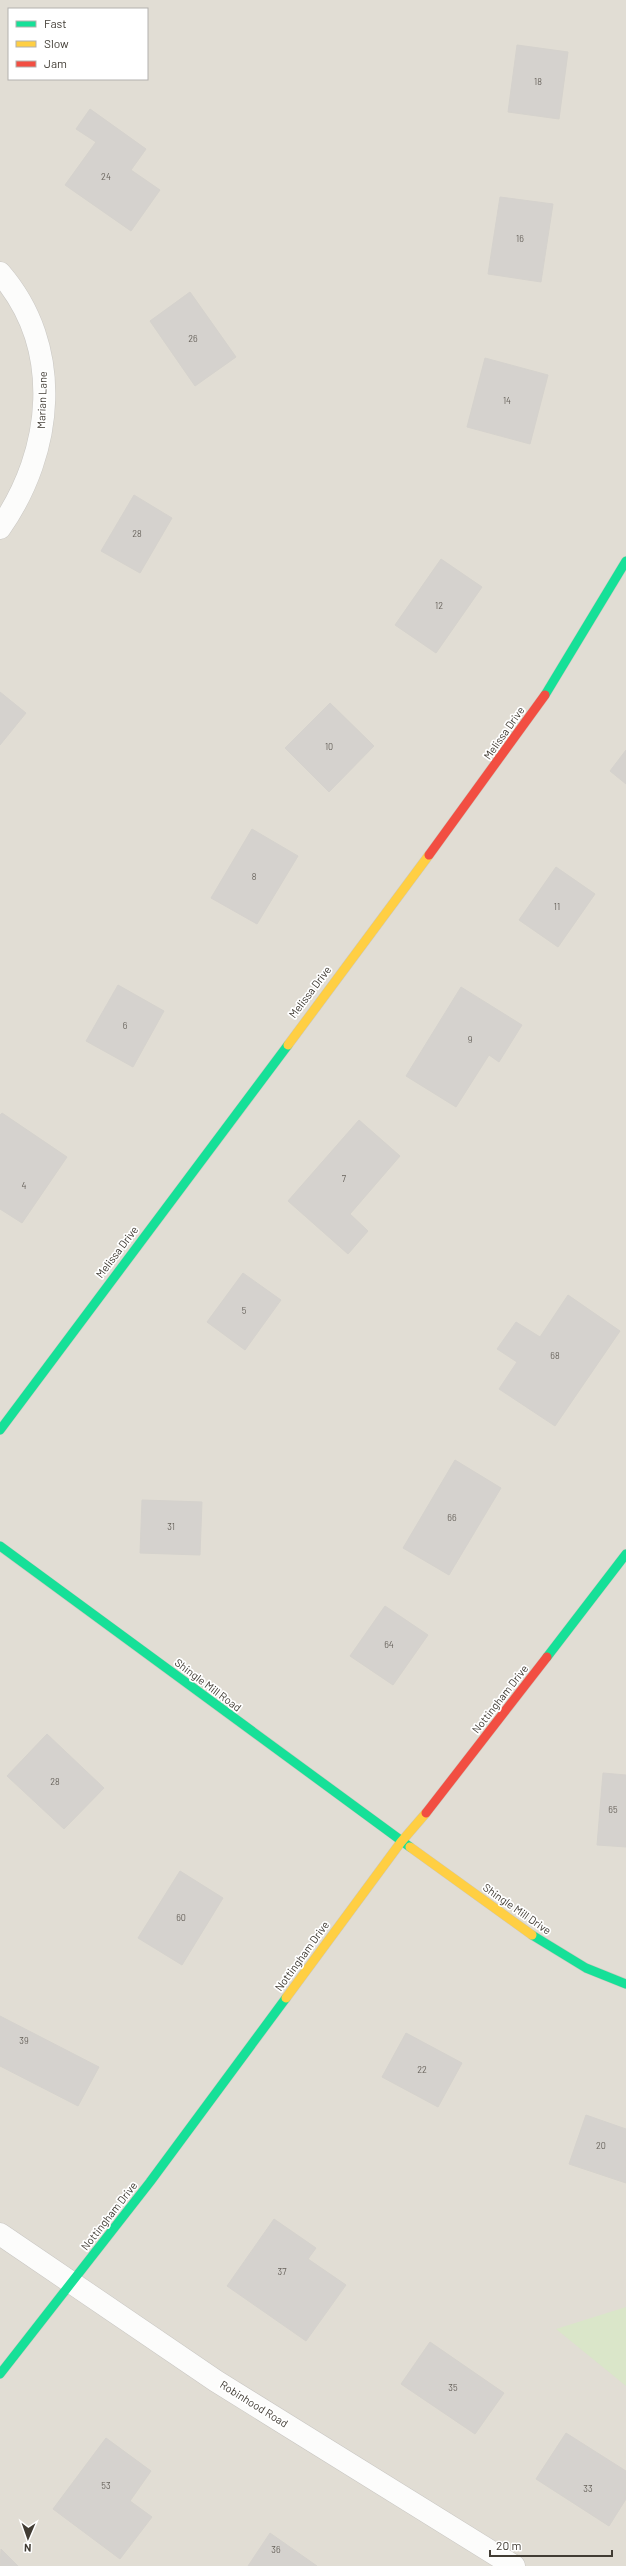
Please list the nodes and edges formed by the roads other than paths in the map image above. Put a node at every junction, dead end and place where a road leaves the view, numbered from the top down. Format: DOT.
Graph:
graph roads {
  1 [pos="0,274"];
  2 [pos="0,528"];
  3 [pos="626,561"];
  4 [pos="0,1430"];
  5 [pos="0,1546"];
  6 [pos="626,1554"];
  7 [pos="401,1842"];
  8 [pos="626,1984"];
  9 [pos="0,2234"];
  10 [pos="72,2284"];
  11 [pos="0,2374"];
  12 [pos="514,2566"];
  1 -- 2 [label="street, Marian Lane"];
  3 -- 4 [label="street, Melissa Drive"];
  5 -- 7 [label="street, Shingle Mill Road"];
  6 -- 7 [label="street, Nottingham Drive"];
  7 -- 8 [label="street, Shingle Mill Drive"];
  7 -- 10 [label="street, Nottingham Drive"];
  9 -- 10 [label="street, Robinhood Road"];
  10 -- 11 [label="street, Nottingham Drive"];
  10 -- 12 [label="street, Robinhood Road"];
}
